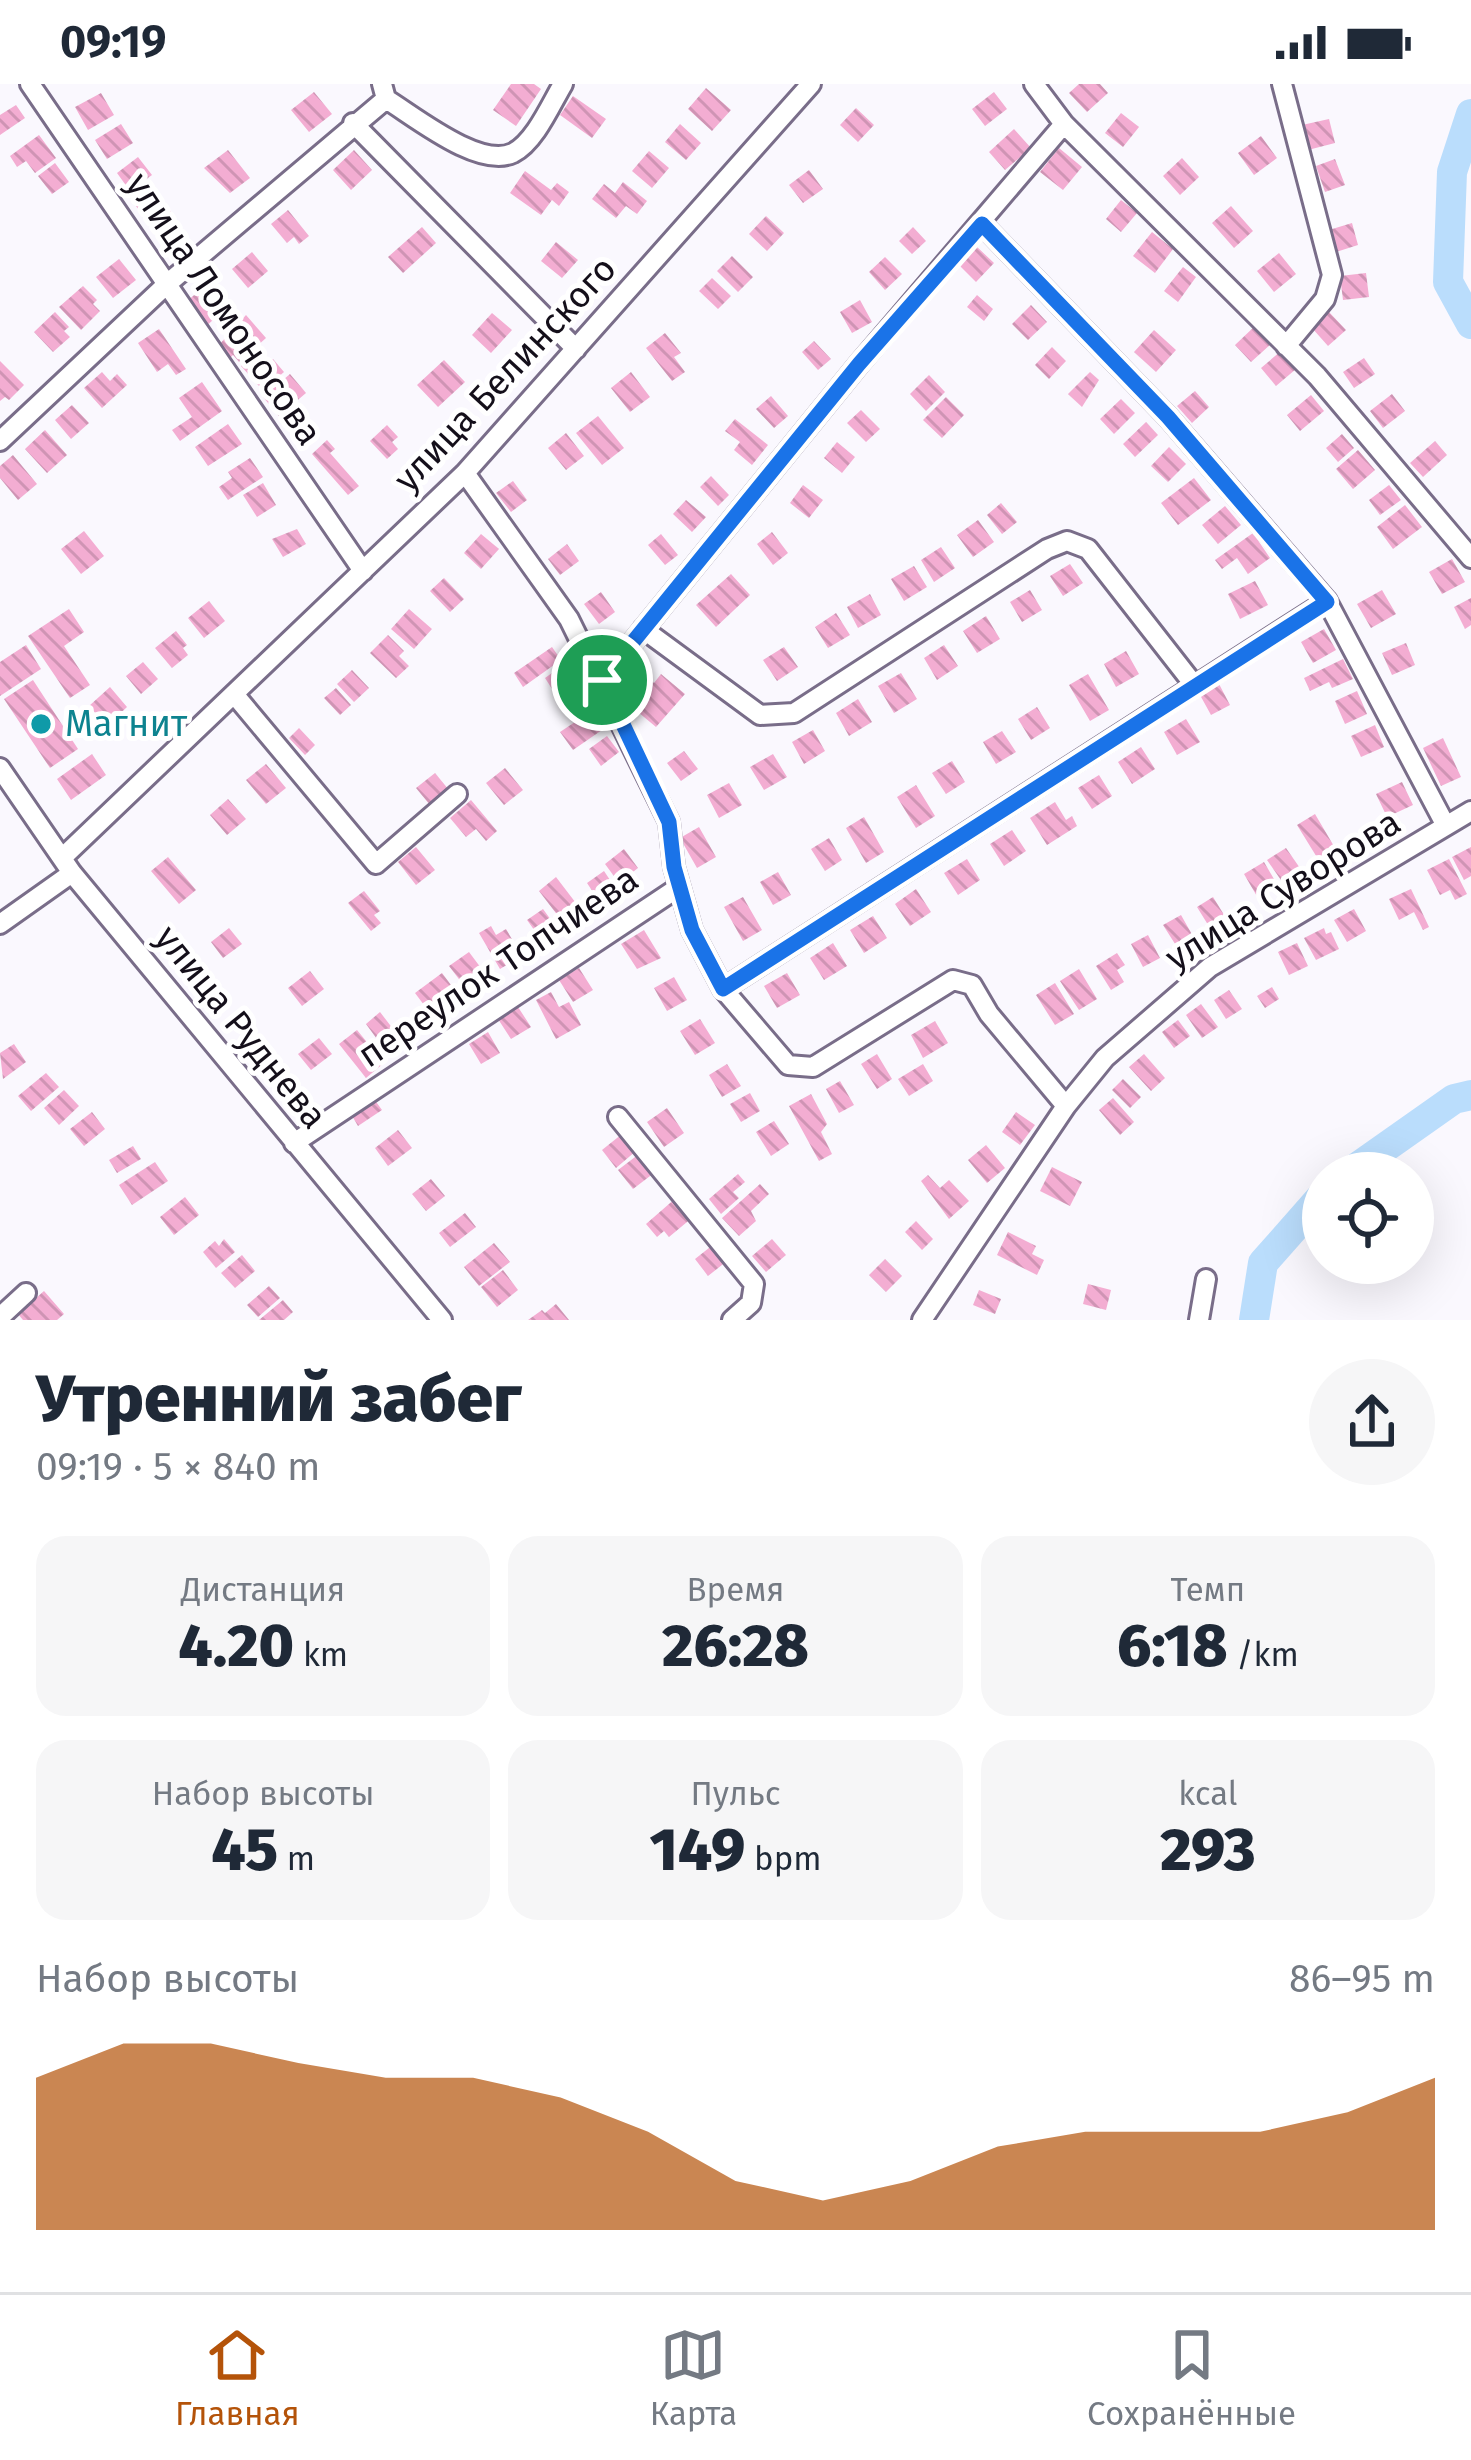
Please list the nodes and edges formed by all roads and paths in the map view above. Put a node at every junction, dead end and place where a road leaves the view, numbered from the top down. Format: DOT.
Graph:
graph roads {
  1 [pos="30,84"];
  2 [pos="563,84"];
  3 [pos="811,84"];
  4 [pos="1034,84"];
  5 [pos="1282,84"];
  6 [pos="384,92"];
  7 [pos="353,123"];
  8 [pos="1064,124"];
  9 [pos="982,224"];
  10 [pos="167,284"];
  11 [pos="1286,346"];
  12 [pos="576,349"];
  13 [pos="0,441"];
  14 [pos="465,473"];
  15 [pos="1471,558"];
  16 [pos="362,571"];
  17 [pos="1327,602"];
  18 [pos="643,629"];
  19 [pos="602,680"];
  20 [pos="1195,686"];
  21 [pos="234,694"];
  22 [pos="0,768"];
  23 [pos="457,794"];
  24 [pos="1471,811"];
  25 [pos="1446,826"];
  26 [pos="67,866"];
  27 [pos="679,886"];
  28 [pos="0,924"];
  29 [pos="723,989"];
  30 [pos="1066,1106"];
  31 [pos="618,1117"];
  32 [pos="294,1143"];
  33 [pos="1206,1280"];
  34 [pos="26,1293"];
  35 [pos="0,1317"];
  36 [pos="442,1320"];
  37 [pos="732,1320"];
  38 [pos="922,1320"];
  39 [pos="1199,1320"];
  1 -- 10 [label="street, улица Ломоносова"];
  2 -- 6 [label="street"];
  3 -- 12 [label="street, улица Белинского"];
  4 -- 8 [label="street"];
  5 -- 11 [label="street"];
  6 -- 7 [label="street"];
  7 -- 10 [label="street"];
  7 -- 12 [label="street"];
  8 -- 9 [label="street"];
  8 -- 11 [label="street"];
  9 -- 17 [label="street"];
  9 -- 18 [label="street"];
  10 -- 13 [label="street"];
  10 -- 16 [label="street, улица Ломоносова"];
  11 -- 15 [label="street"];
  12 -- 14 [label="street, улица Белинского"];
  14 -- 16 [label="street, улица Белинского"];
  14 -- 19 [label="street"];
  16 -- 21 [label="street, улица Белинского"];
  17 -- 20 [label="street"];
  17 -- 25 [label="street"];
  18 -- 19 [label="street"];
  18 -- 20 [label="street"];
  19 -- 27 [label="street"];
  20 -- 29 [label="street"];
  21 -- 23 [label="street"];
  21 -- 26 [label="street, улица Белинского"];
  22 -- 26 [label="street, улица Руднева"];
  24 -- 25 [label="street, улица Суворова"];
  25 -- 30 [label="street, улица Суворова"];
  26 -- 28 [label="street, улица Белинского"];
  26 -- 32 [label="street, улица Руднева"];
  27 -- 29 [label="street"];
  27 -- 32 [label="street, переулок Топчиева"];
  29 -- 30 [label="street"];
  30 -- 38 [label="street, улица Суворова"];
  31 -- 37 [label="street"];
  32 -- 36 [label="street, улица Руднева"];
  33 -- 39 [label="street"];
  34 -- 35 [label="street"];
}
